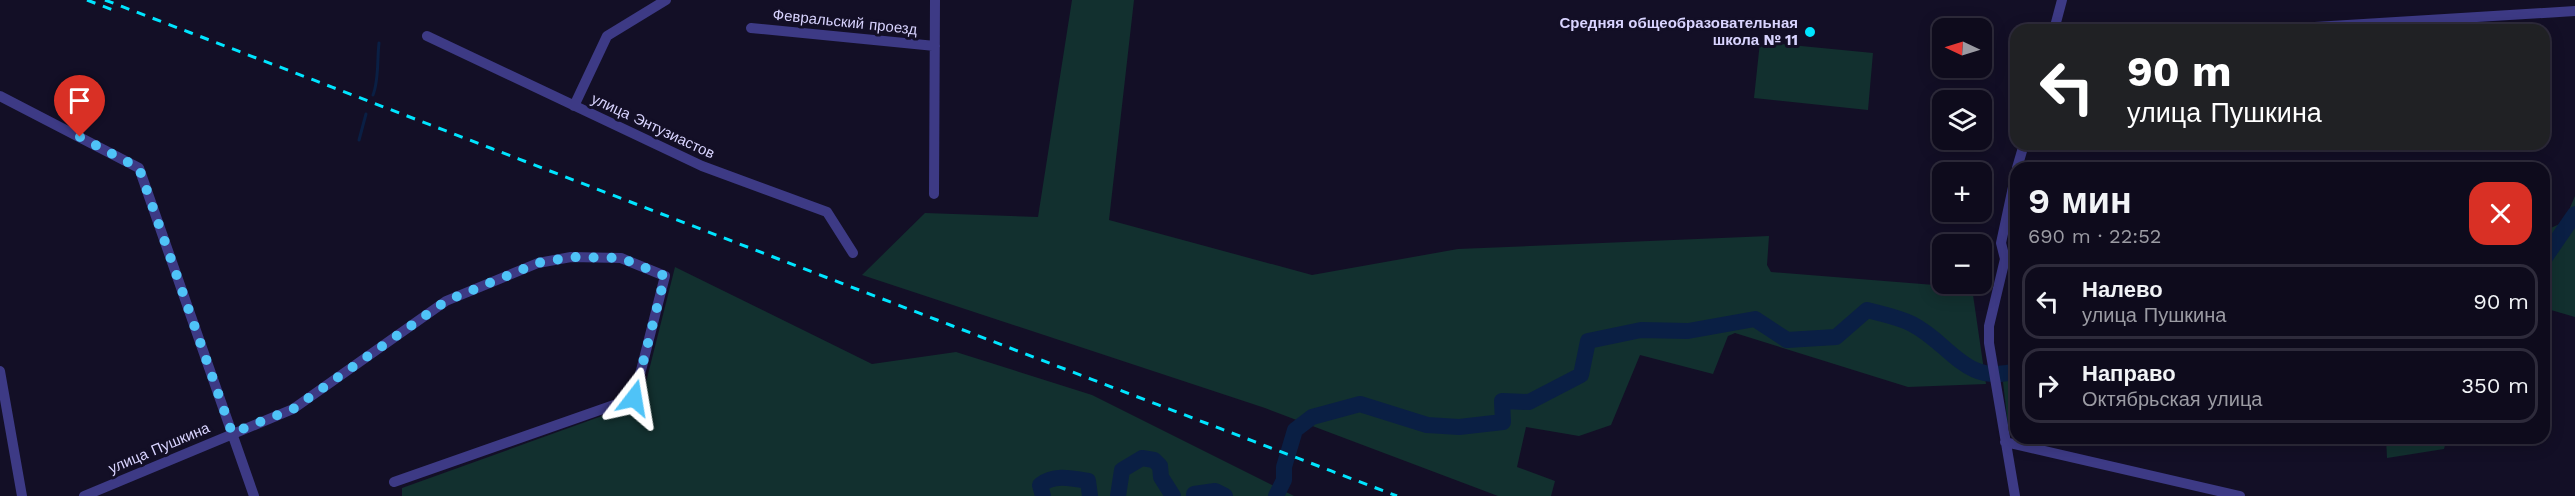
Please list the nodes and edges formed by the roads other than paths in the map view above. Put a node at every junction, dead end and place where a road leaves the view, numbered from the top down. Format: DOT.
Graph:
graph roads {
  1 [pos="666,0"];
  2 [pos="934,0"];
  3 [pos="2062,0"];
  4 [pos="2575,11"];
  5 [pos="2056,24"];
  6 [pos="2363,24"];
  7 [pos="751,28"];
  8 [pos="427,36"];
  9 [pos="935,46"];
  10 [pos="0,96"];
  11 [pos="573,106"];
  12 [pos="934,194"];
  13 [pos="2010,201"];
  14 [pos="853,253"];
  15 [pos="0,370"];
  16 [pos="232,433"];
  17 [pos="2005,442"];
  18 [pos="2010,443"];
  19 [pos="2014,444"];
  20 [pos="394,482"];
  21 [pos="22,496"];
  22 [pos="84,496"];
  23 [pos="254,496"];
  24 [pos="2015,496"];
  25 [pos="2240,496"];
  1 -- 11 [label="street"];
  2 -- 9 [label="street"];
  3 -- 5 [label="street"];
  4 -- 6 [label="street"];
  7 -- 9 [label="street, Февральский проезд"];
  8 -- 11 [label="street, улица Энтузиастов"];
  9 -- 12 [label="street"];
  10 -- 16 [label="street"];
  11 -- 14 [label="street, улица Энтузиастов"];
  13 -- 17 [label="street"];
  15 -- 21 [label="street"];
  16 -- 20 [label="street, улица Пушкина"];
  16 -- 22 [label="street, улица Пушкина"];
  16 -- 23 [label="street"];
  17 -- 18 [label="street"];
  17 -- 24 [label="street"];
  19 -- 25 [label="street"];
}
